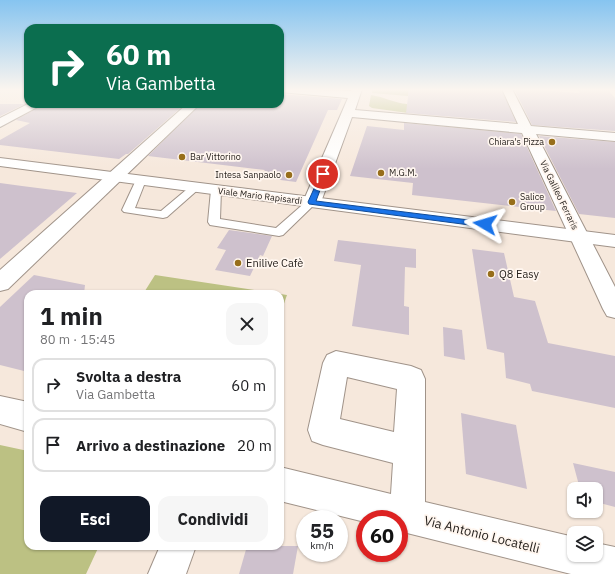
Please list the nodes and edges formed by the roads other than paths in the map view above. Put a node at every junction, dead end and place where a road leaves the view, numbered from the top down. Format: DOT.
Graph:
graph roads {
  1 [pos="14,116"];
  2 [pos="181,116"];
  3 [pos="346,116"];
  4 [pos="377,116"];
  5 [pos="520,116"];
  6 [pos="0,123"];
  7 [pos="527,130"];
  8 [pos="615,137"];
  9 [pos="0,162"];
  10 [pos="114,177"];
  11 [pos="140,180"];
  12 [pos="196,187"];
  13 [pos="216,190"];
  14 [pos="312,202"];
  15 [pos="579,237"];
  16 [pos="615,241"];
  17 [pos="0,283"];
  18 [pos="615,309"];
  19 [pos="0,410"];
  20 [pos="24,416"];
  21 [pos="409,451"];
  22 [pos="284,485"];
  23 [pos="387,510"];
  24 [pos="408,515"];
  25 [pos="176,550"];
  26 [pos="615,566"];
  27 [pos="167,574"];
  1 -- 6 [label="street"];
  2 -- 10 [label="street"];
  3 -- 14 [label="street"];
  4 -- 7 [label="street"];
  5 -- 7 [label="street, Via Galileo Ferraris"];
  7 -- 8 [label="street"];
  7 -- 15 [label="street, Via Galileo Ferraris"];
  9 -- 10 [label="street, Viale Mario Rapisardi"];
  10 -- 11 [label="street, Viale Mario Rapisardi"];
  10 -- 17 [label="street"];
  11 -- 12 [label="street, Viale Mario Rapisardi"];
  11 -- 12 [label="lane"];
  12 -- 13 [label="street, Viale Mario Rapisardi"];
  13 -- 14 [label="street, Viale Mario Rapisardi"];
  13 -- 14 [label="lane"];
  14 -- 15 [label="street, Viale Mario Rapisardi"];
  15 -- 16 [label="street, Viale Mario Rapisardi"];
  15 -- 18 [label="street, Via Galileo Ferraris"];
  19 -- 20 [label="street"];
  21 -- 24 [label="street"];
  22 -- 23 [label="street, Via Antonio Locatelli"];
  24 -- 26 [label="street, Via Antonio Locatelli"];
  25 -- 27 [label="street"];
}
